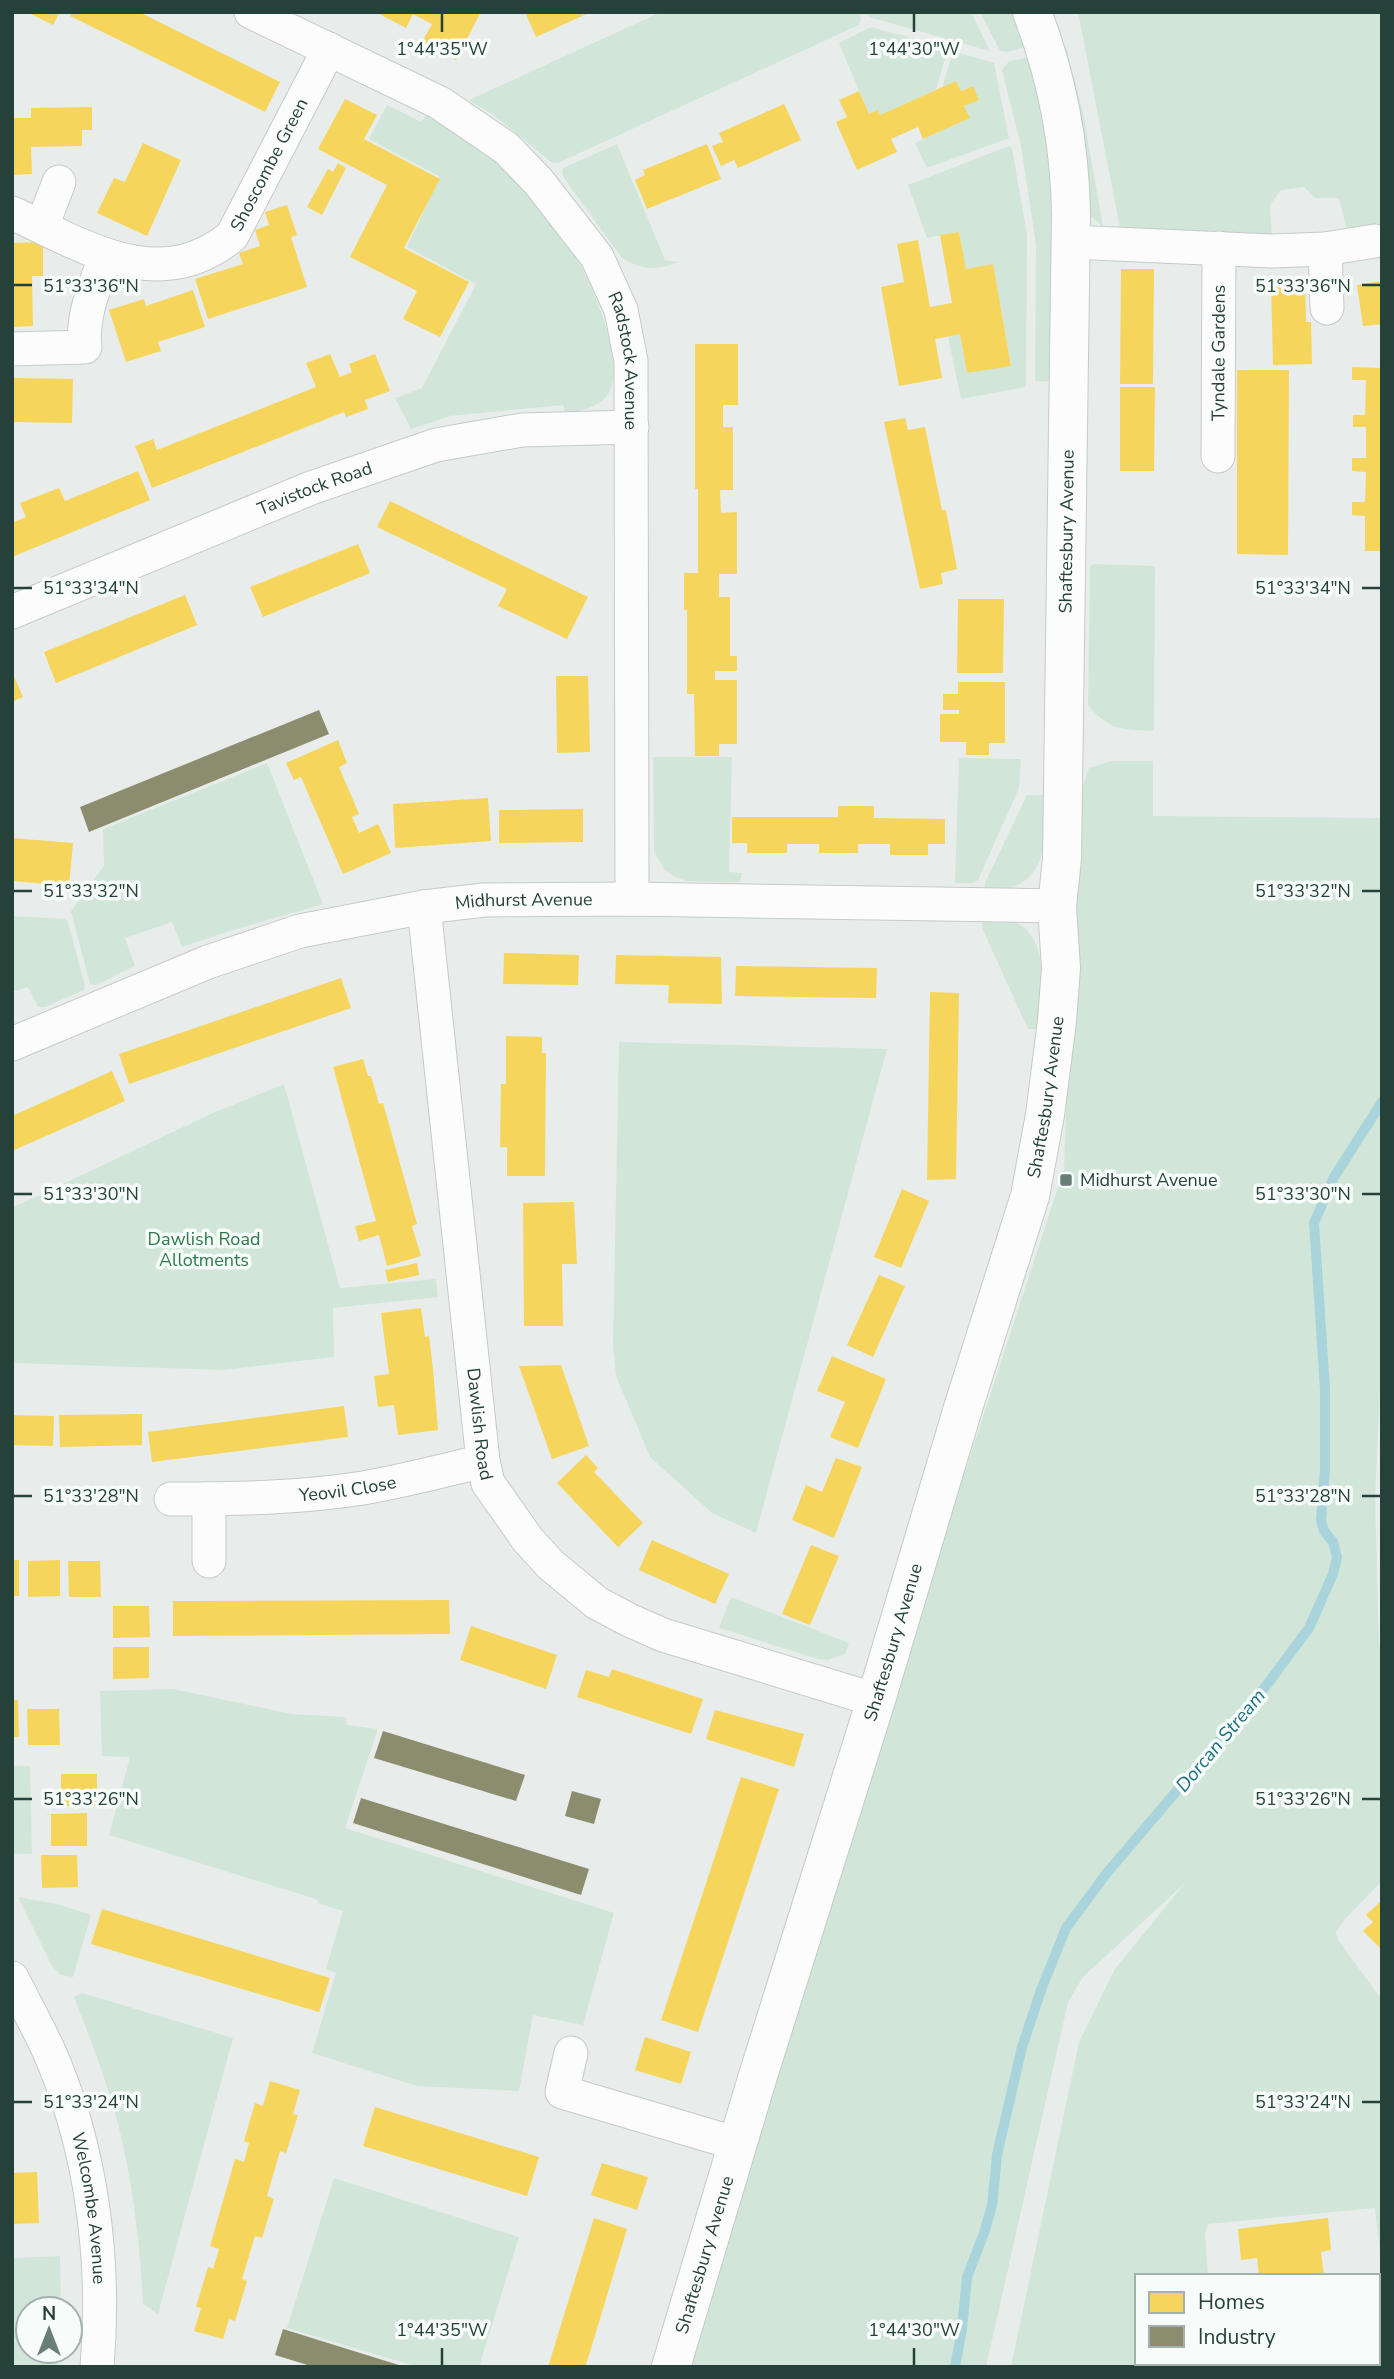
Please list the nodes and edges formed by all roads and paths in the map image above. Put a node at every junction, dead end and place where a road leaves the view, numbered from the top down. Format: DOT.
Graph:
graph roads {
  1 [pos="251,12"];
  2 [pos="1032,12"];
  3 [pos="328,49"];
  4 [pos="59,182"];
  5 [pos="27,219"];
  6 [pos="1375,241"];
  7 [pos="1071,242"];
  8 [pos="1219,248"];
  9 [pos="1325,249"];
  10 [pos="106,256"];
  11 [pos="1326,308"];
  12 [pos="12,349"];
  13 [pos="632,426"];
  14 [pos="1218,456"];
  15 [pos="12,612"];
  16 [pos="632,899"];
  17 [pos="1058,906"];
  18 [pos="424,907"];
  19 [pos="12,1044"];
  20 [pos="483,1461"];
  21 [pos="171,1499"];
  22 [pos="209,1499"];
  23 [pos="209,1561"];
  24 [pos="876,1700"];
  25 [pos="12,1978"];
  26 [pos="571,2053"];
  27 [pos="738,2144"];
  28 [pos="97,2367"];
  29 [pos="671,2367"];
  1 -- 3 [label="street, Radstock Avenue"];
  2 -- 7 [label="street, Shaftesbury Avenue"];
  3 -- 10 [label="street, Shoscombe Green"];
  3 -- 13 [label="street, Radstock Avenue"];
  4 -- 5 [label="street, Shoscombe Green"];
  5 -- 10 [label="street, Shoscombe Green"];
  6 -- 9 [label="street"];
  7 -- 8 [label="street"];
  7 -- 17 [label="street, Shaftesbury Avenue"];
  8 -- 9 [label="street"];
  8 -- 14 [label="street, Tyndale Gardens"];
  9 -- 11 [label="street"];
  10 -- 12 [label="street"];
  13 -- 15 [label="street, Tavistock Road"];
  13 -- 16 [label="street, Radstock Avenue"];
  16 -- 17 [label="street, Midhurst Avenue"];
  16 -- 18 [label="street, Midhurst Avenue"];
  17 -- 24 [label="street, Shaftesbury Avenue"];
  18 -- 19 [label="street, Midhurst Avenue"];
  18 -- 20 [label="street, Dawlish Road"];
  20 -- 22 [label="street, Yeovil Close"];
  20 -- 24 [label="street, Dawlish Road"];
  21 -- 22 [label="street, Yeovil Close"];
  22 -- 23 [label="street"];
  24 -- 27 [label="street, Shaftesbury Avenue"];
  25 -- 28 [label="street, Welcombe Avenue"];
  26 -- 27 [label="street"];
  27 -- 29 [label="street, Shaftesbury Avenue"];
}
